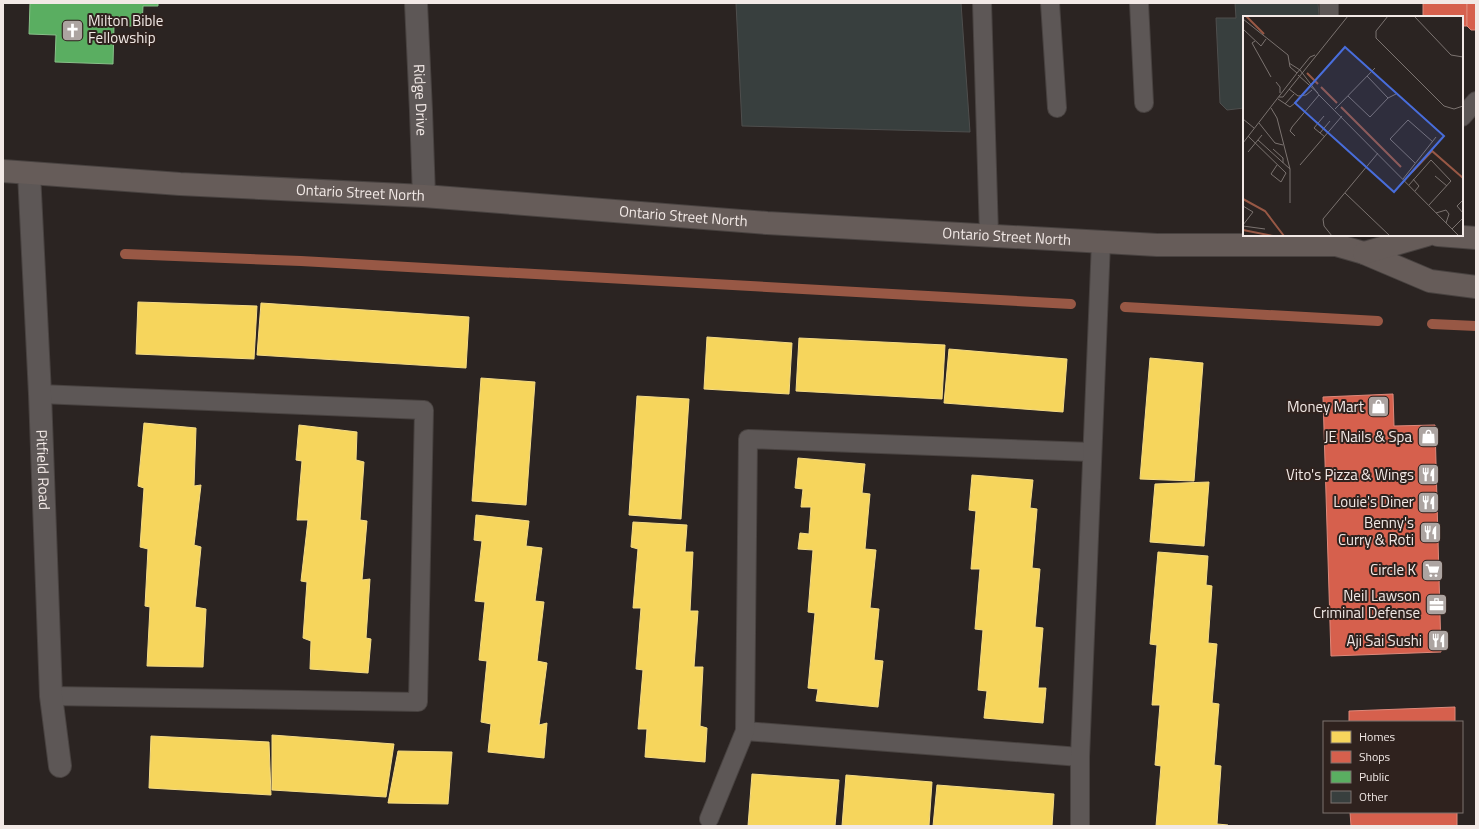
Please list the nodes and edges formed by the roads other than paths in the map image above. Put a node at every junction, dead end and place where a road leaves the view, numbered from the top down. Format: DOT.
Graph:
graph roads {
  1 [pos="416,3"];
  2 [pos="982,3"];
  3 [pos="1050,3"];
  4 [pos="1139,3"];
  5 [pos="1329,3"];
  6 [pos="1329,16"];
  7 [pos="1476,101"];
  8 [pos="1144,103"];
  9 [pos="1057,108"];
  10 [pos="1463,116"];
  11 [pos="3,171"];
  12 [pos="29,172"];
  13 [pos="424,196"];
  14 [pos="989,235"];
  15 [pos="1424,236"];
  16 [pos="1451,236"];
  17 [pos="1476,238"];
  18 [pos="1336,240"];
  19 [pos="1101,242"];
  20 [pos="1364,253"];
  21 [pos="1476,287"];
  22 [pos="40,394"];
  23 [pos="1092,452"];
  24 [pos="51,696"];
  25 [pos="745,731"];
  26 [pos="1080,757"];
  27 [pos="60,766"];
  28 [pos="709,819"];
  29 [pos="1080,826"];
  1 -- 13 [label="street, Ridge Drive"];
  2 -- 14 [label="lane"];
  3 -- 9 [label="lane"];
  4 -- 8 [label="lane"];
  5 -- 6 [label="lane"];
  7 -- 10 [label="lane"];
  11 -- 12 [label="main road, Ontario Street North"];
  12 -- 13 [label="main road, Ontario Street North"];
  12 -- 22 [label="street, Pitfield Road"];
  13 -- 14 [label="main road, Ontario Street North"];
  14 -- 19 [label="main road, Ontario Street North"];
  15 -- 20 [label="main road"];
  16 -- 17 [label="main road"];
  18 -- 19 [label="main road, Ontario Street North"];
  18 -- 20 [label="main road, Ontario Street North"];
  19 -- 23 [label="lane"];
  20 -- 21 [label="main road, Ontario Street North"];
  22 -- 24 [label="street, Pitfield Road"];
  22 -- 24 [label="lane"];
  23 -- 25 [label="lane"];
  23 -- 26 [label="lane"];
  24 -- 27 [label="street, Pitfield Road"];
  25 -- 26 [label="lane"];
  25 -- 28 [label="lane"];
  26 -- 29 [label="lane"];
}
